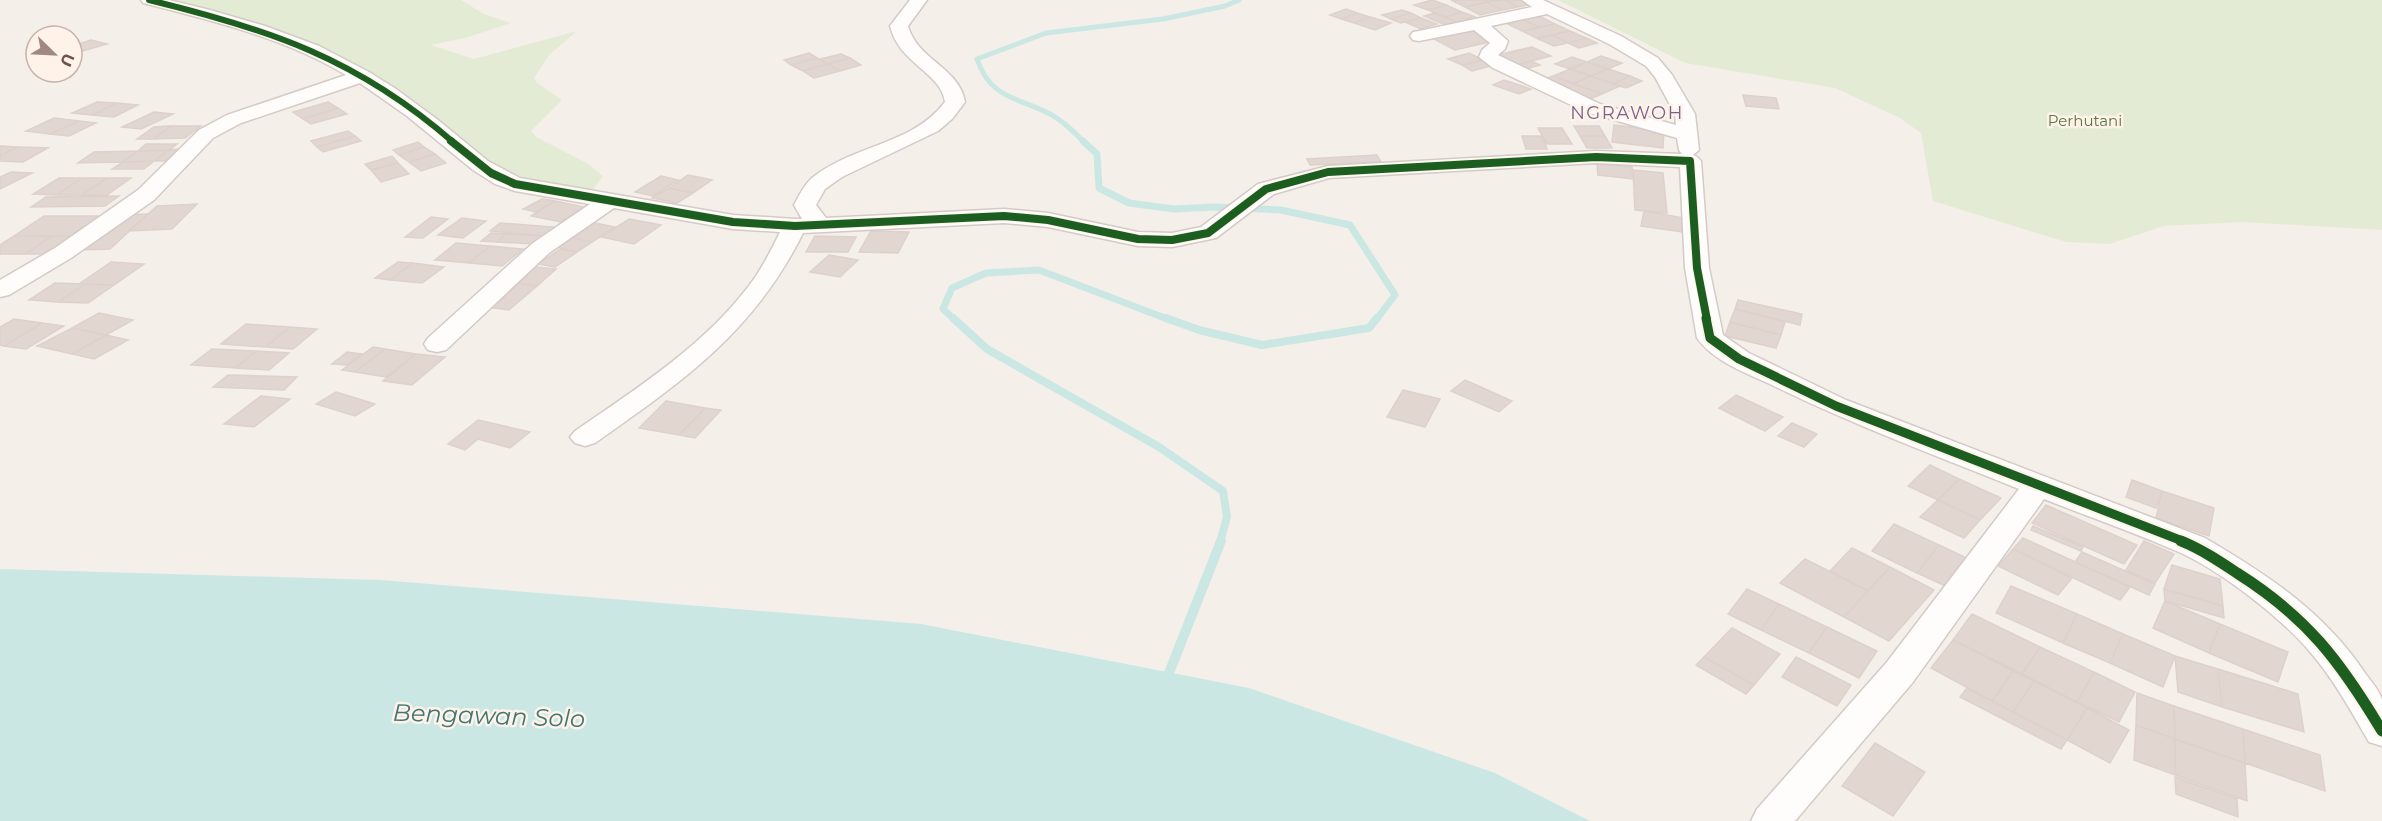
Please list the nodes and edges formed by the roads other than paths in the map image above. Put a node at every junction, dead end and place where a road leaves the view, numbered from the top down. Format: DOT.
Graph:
graph roads {
  1 [pos="149,0"];
  2 [pos="920,0"];
  3 [pos="1530,0"];
  4 [pos="1549,9"];
  5 [pos="1477,24"];
  6 [pos="1419,36"];
  7 [pos="362,76"];
  8 [pos="1687,134"];
  9 [pos="1690,161"];
  10 [pos="611,200"];
  11 [pos="808,225"];
  12 [pos="0,290"];
  13 [pos="437,344"];
  14 [pos="585,437"];
  15 [pos="2039,484"];
  16 [pos="2382,731"];
  17 [pos="1771,821"];
  1 -- 7 [label="street"];
  2 -- 11 [label="street"];
  3 -- 4 [label="street"];
  4 -- 5 [label="street"];
  4 -- 8 [label="street"];
  5 -- 6 [label="street"];
  5 -- 8 [label="street"];
  7 -- 10 [label="street"];
  7 -- 12 [label="street"];
  8 -- 9 [label="street"];
  9 -- 11 [label="street"];
  9 -- 15 [label="street"];
  10 -- 11 [label="street"];
  10 -- 13 [label="street"];
  11 -- 14 [label="street"];
  15 -- 16 [label="street"];
  15 -- 17 [label="street"];
}
